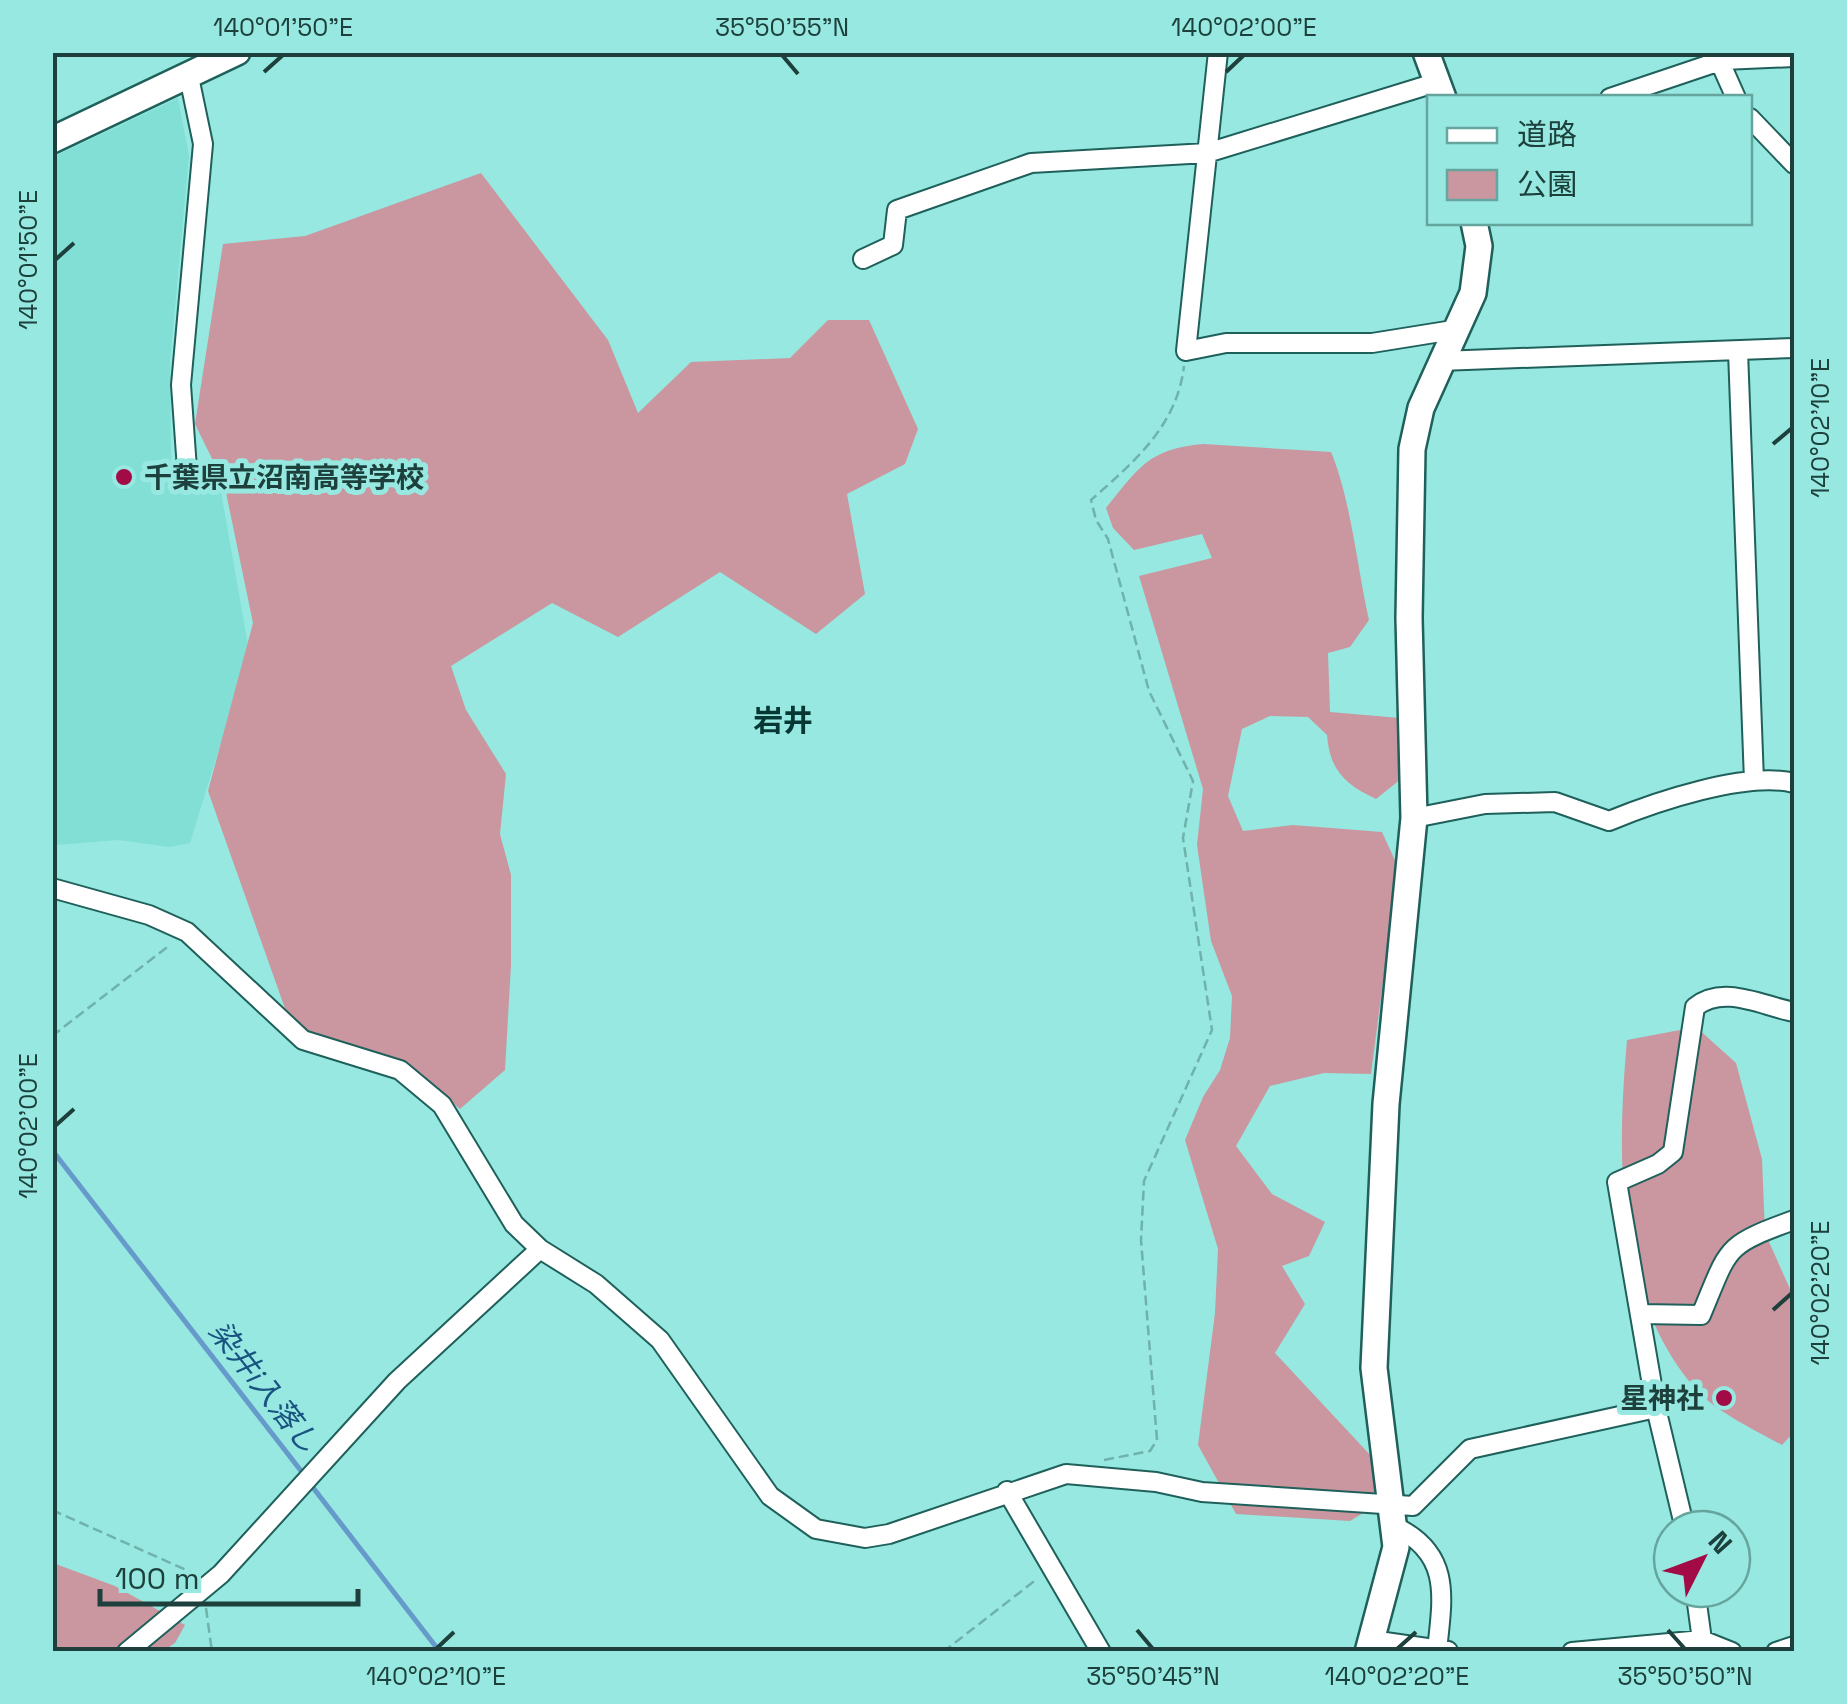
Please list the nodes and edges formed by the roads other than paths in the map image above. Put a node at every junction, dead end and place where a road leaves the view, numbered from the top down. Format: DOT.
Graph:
graph roads {
  1 [pos="1218,52"];
  2 [pos="1426,52"];
  3 [pos="222,56"];
  4 [pos="1719,56"];
  5 [pos="1794,57"];
  6 [pos="188,77"];
  7 [pos="1441,90"];
  8 [pos="1618,95"];
  9 [pos="1735,95"];
  10 [pos="1752,120"];
  11 [pos="52,140"];
  12 [pos="1207,153"];
  13 [pos="1794,164"];
  14 [pos="1475,225"];
  15 [pos="863,260"];
  16 [pos="1453,330"];
  17 [pos="1794,348"];
  18 [pos="1738,351"];
  19 [pos="1440,361"];
  20 [pos="187,469"];
  21 [pos="1754,780"];
  22 [pos="1794,783"];
  23 [pos="1414,818"];
  24 [pos="52,888"];
  25 [pos="1794,1012"];
  26 [pos="1794,1220"];
  27 [pos="540,1250"];
  28 [pos="1641,1314"];
  29 [pos="1656,1408"];
  30 [pos="1007,1491"];
  31 [pos="1680,1509"];
  32 [pos="1395,1517"];
  33 [pos="1698,1609"];
  34 [pos="1702,1640"];
  35 [pos="1370,1646"];
  36 [pos="1794,1646"];
  37 [pos="1436,1650"];
  38 [pos="127,1652"];
  39 [pos="1101,1652"];
  40 [pos="1448,1652"];
  41 [pos="1572,1652"];
  42 [pos="1732,1652"];
  43 [pos="1776,1652"];
  1 -- 12 [label="street"];
  2 -- 7 [label="street"];
  3 -- 6 [label="street"];
  4 -- 5 [label="street"];
  4 -- 8 [label="street"];
  4 -- 9 [label="street"];
  6 -- 11 [label="street"];
  6 -- 20 [label="street"];
  7 -- 12 [label="street"];
  10 -- 13 [label="street"];
  12 -- 15 [label="street"];
  12 -- 16 [label="street"];
  14 -- 16 [label="street"];
  16 -- 19 [label="street"];
  17 -- 18 [label="street"];
  18 -- 19 [label="street"];
  18 -- 21 [label="street"];
  19 -- 23 [label="street"];
  21 -- 22 [label="street"];
  21 -- 23 [label="street"];
  23 -- 32 [label="street"];
  24 -- 27 [label="street"];
  25 -- 28 [label="street"];
  26 -- 28 [label="street"];
  27 -- 30 [label="street"];
  27 -- 38 [label="street"];
  28 -- 29 [label="street"];
  29 -- 31 [label="street"];
  29 -- 32 [label="street"];
  30 -- 32 [label="street"];
  30 -- 39 [label="street"];
  32 -- 35 [label="street"];
  32 -- 37 [label="street"];
  33 -- 34 [label="street"];
  34 -- 41 [label="street"];
  34 -- 42 [label="street"];
  35 -- 37 [label="street"];
  36 -- 43 [label="street"];
  37 -- 40 [label="street"];
}
